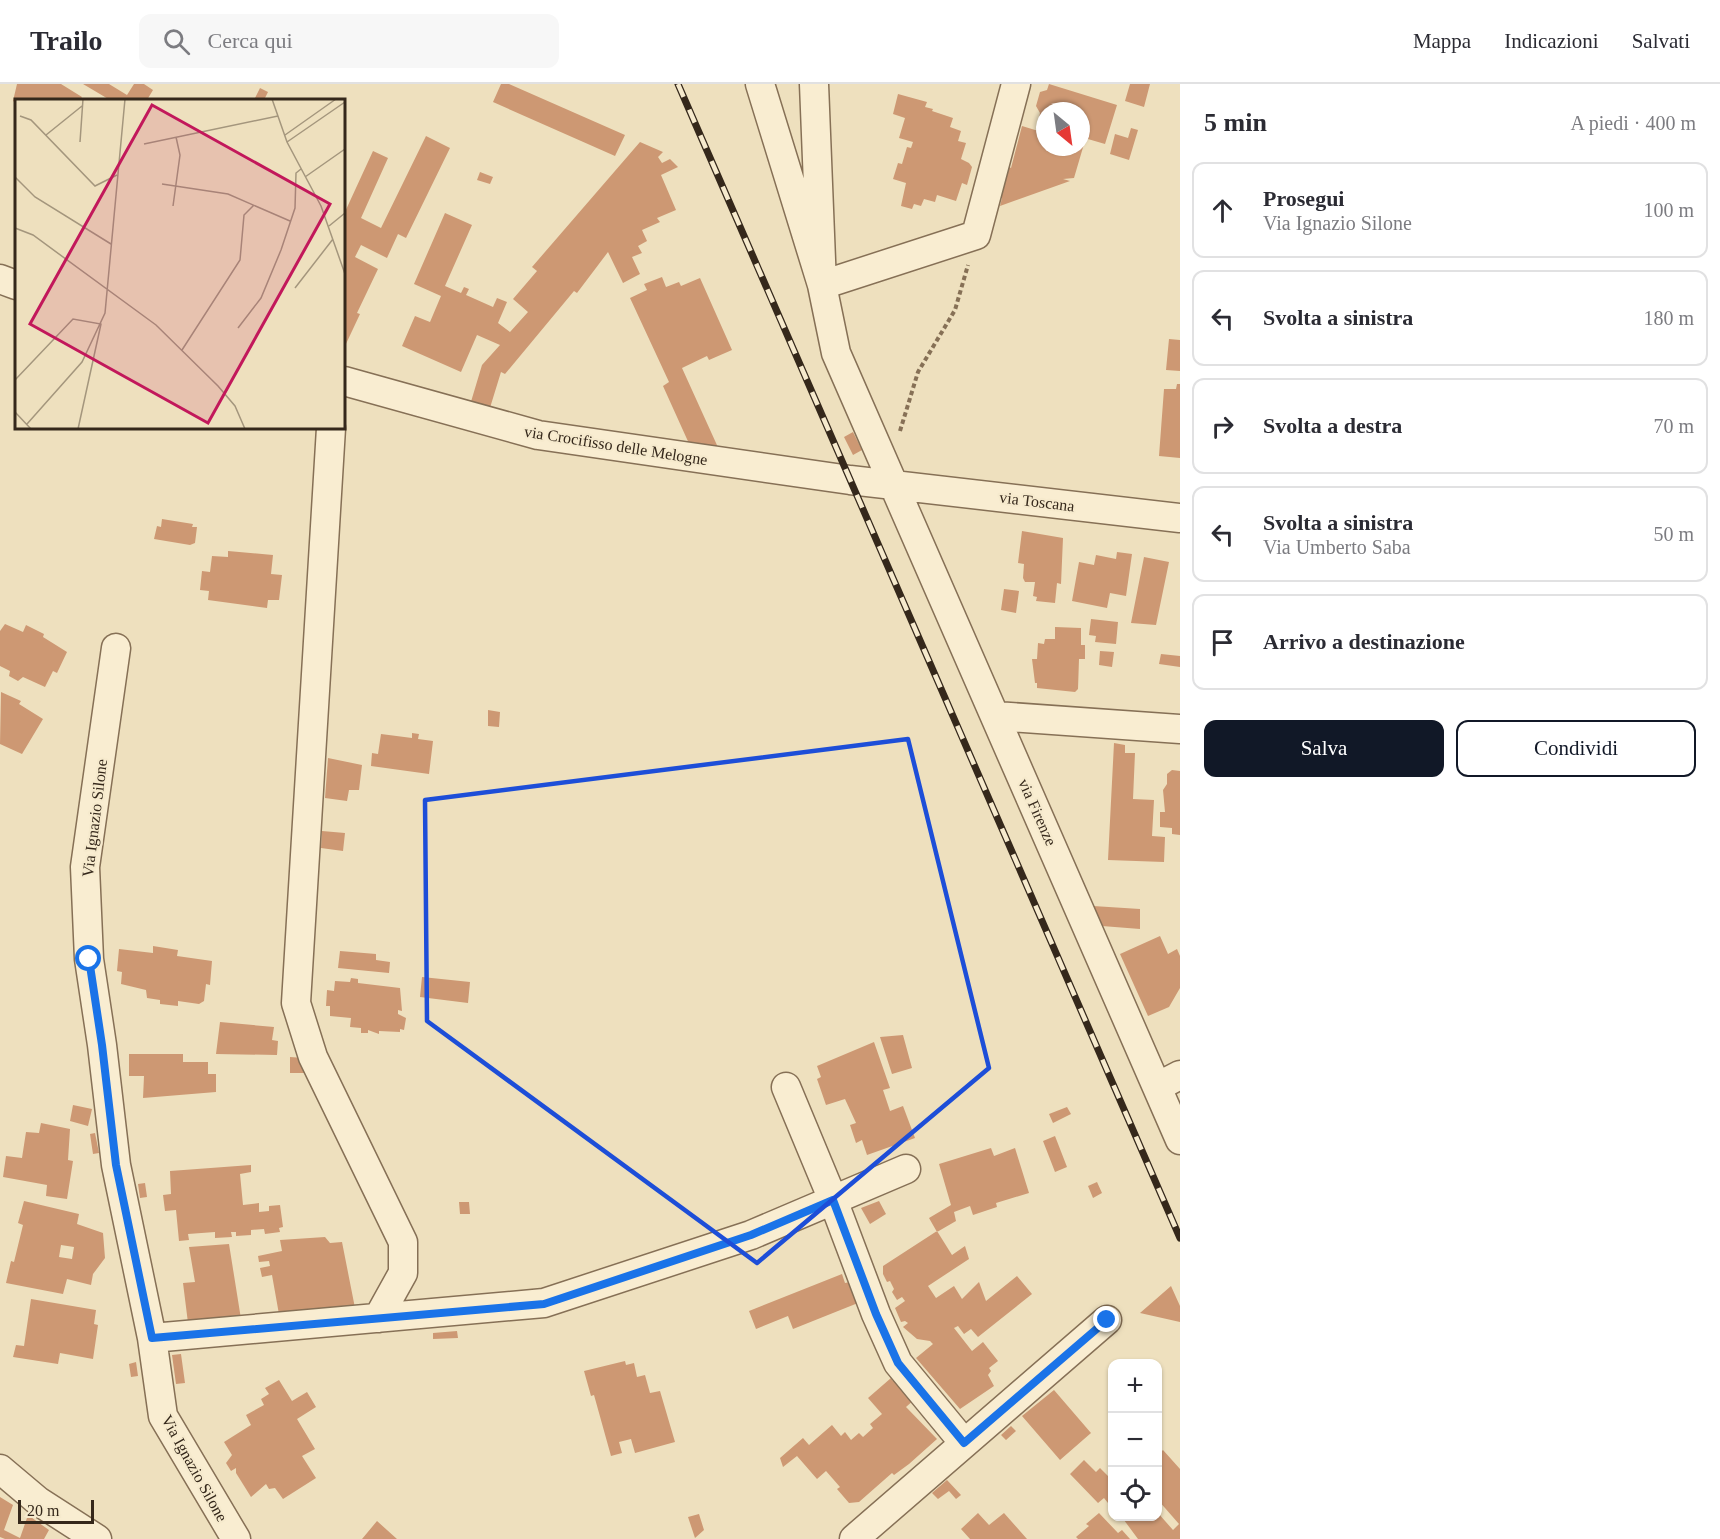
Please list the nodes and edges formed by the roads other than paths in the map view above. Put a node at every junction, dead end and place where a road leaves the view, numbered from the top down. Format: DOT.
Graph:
graph roads {
  1 [pos="760,84"];
  2 [pos="814,84"];
  3 [pos="1016,84"];
  4 [pos="0,279"];
  5 [pos="15,285"];
  6 [pos="822,285"];
  7 [pos="345,381"];
  8 [pos="331,429"];
  9 [pos="894,485"];
  10 [pos="1180,518"];
  11 [pos="116,648"];
  12 [pos="996,717"];
  13 [pos="1180,729"];
  14 [pos="1169,1081"];
  15 [pos="786,1087"];
  16 [pos="1180,1140"];
  17 [pos="906,1168"];
  18 [pos="833,1200"];
  19 [pos="378,1318"];
  20 [pos="1107,1320"];
  21 [pos="152,1338"];
  22 [pos="964,1443"];
  23 [pos="0,1468"];
  24 [pos="97,1539"];
  25 [pos="236,1539"];
  26 [pos="854,1539"];
  1 -- 6 [label="street"];
  2 -- 6 [label="street"];
  3 -- 6 [label="street"];
  4 -- 5 [label="street"];
  6 -- 9 [label="street, via Firenze"];
  7 -- 9 [label="street, via Crocifisso delle Melogne"];
  8 -- 19 [label="street"];
  9 -- 10 [label="street, via Toscana"];
  9 -- 12 [label="street, via Firenze"];
  11 -- 21 [label="street, Via Ignazio Silone"];
  12 -- 13 [label="street"];
  12 -- 14 [label="street, via Firenze"];
  14 -- 16 [label="street, via Firenze"];
  15 -- 18 [label="street"];
  17 -- 18 [label="street"];
  18 -- 19 [label="street"];
  18 -- 22 [label="street"];
  19 -- 21 [label="street"];
  20 -- 22 [label="street"];
  21 -- 25 [label="street, Via Ignazio Silone"];
  22 -- 26 [label="street"];
  23 -- 24 [label="street"];
}
